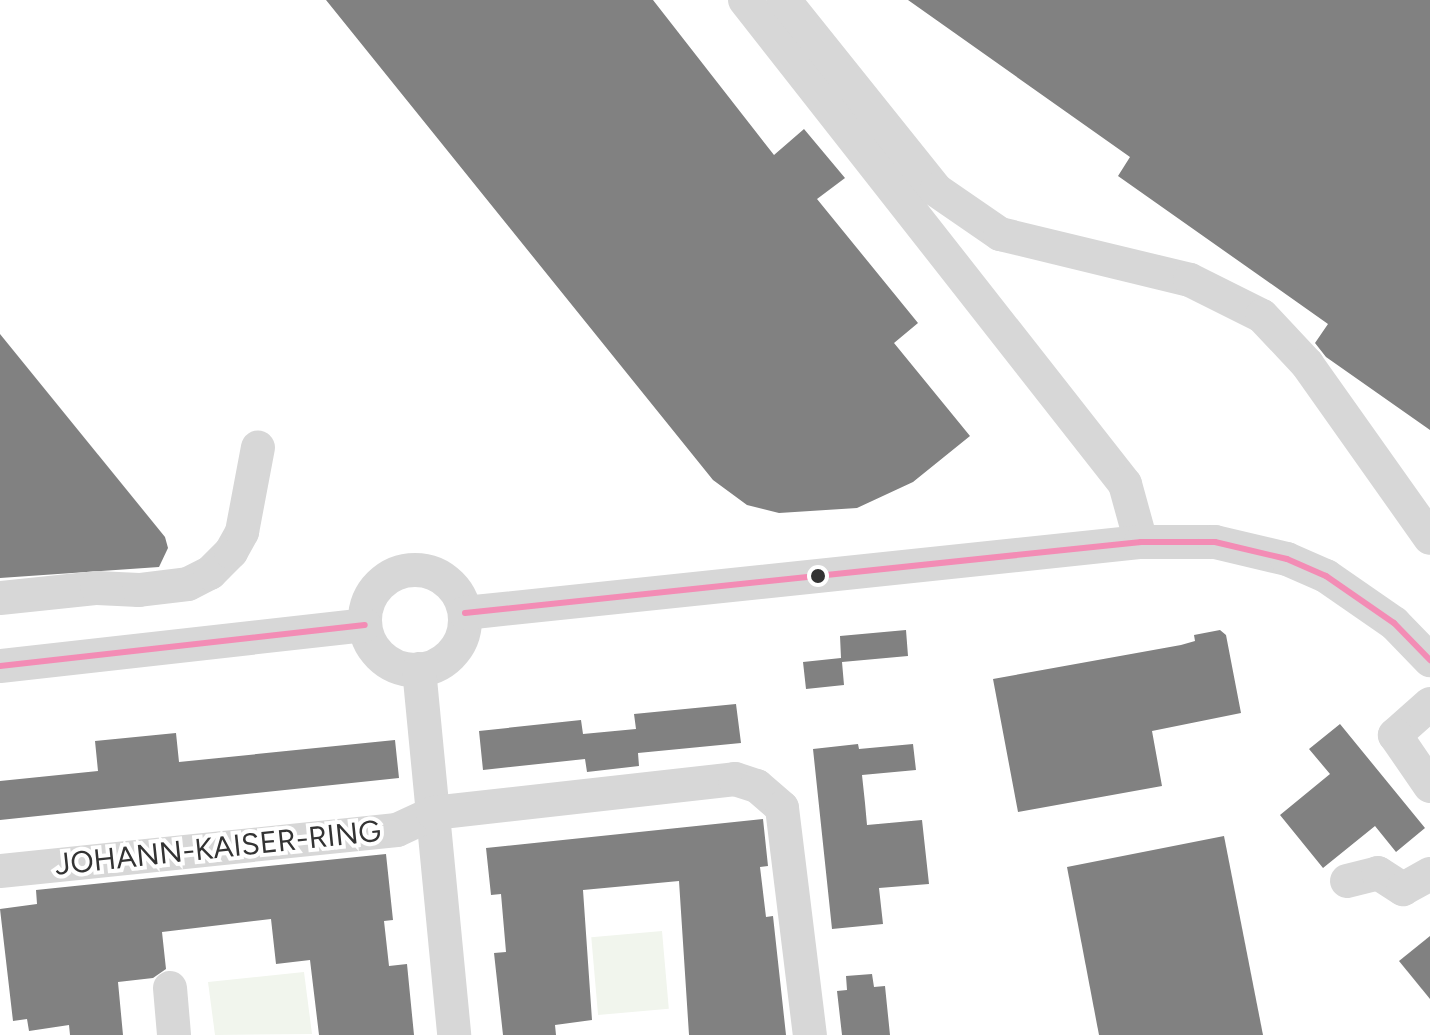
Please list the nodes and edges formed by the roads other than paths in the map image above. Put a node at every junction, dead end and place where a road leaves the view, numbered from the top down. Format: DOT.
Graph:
graph roads {
  1 [pos="745,0"];
  2 [pos="784,0"];
  3 [pos="258,447"];
  4 [pos="1430,538"];
  5 [pos="1141,542"];
  6 [pos="0,598"];
  7 [pos="465,613"];
  8 [pos="365,625"];
  9 [pos="1430,660"];
  10 [pos="0,666"];
  11 [pos="419,669"];
  12 [pos="1430,704"];
  13 [pos="1430,786"];
  14 [pos="433,813"];
  15 [pos="0,871"];
  16 [pos="1347,881"];
  17 [pos="1425,888"];
  18 [pos="170,988"];
  19 [pos="174,1035"];
  20 [pos="454,1035"];
  21 [pos="810,1035"];
  1 -- 5 [label="street"];
  2 -- 4 [label="street"];
  3 -- 6 [label="street"];
  5 -- 7 [label="street"];
  5 -- 9 [label="street"];
  7 -- 8 [label="street"];
  7 -- 11 [label="street"];
  8 -- 10 [label="street"];
  8 -- 11 [label="street"];
  11 -- 14 [label="street"];
  12 -- 13 [label="street"];
  14 -- 15 [label="street, JOHANN-KAISER-RING"];
  14 -- 20 [label="street"];
  14 -- 21 [label="street, JOHANN-KAISER-RING"];
  16 -- 17 [label="street"];
  18 -- 19 [label="street"];
}
